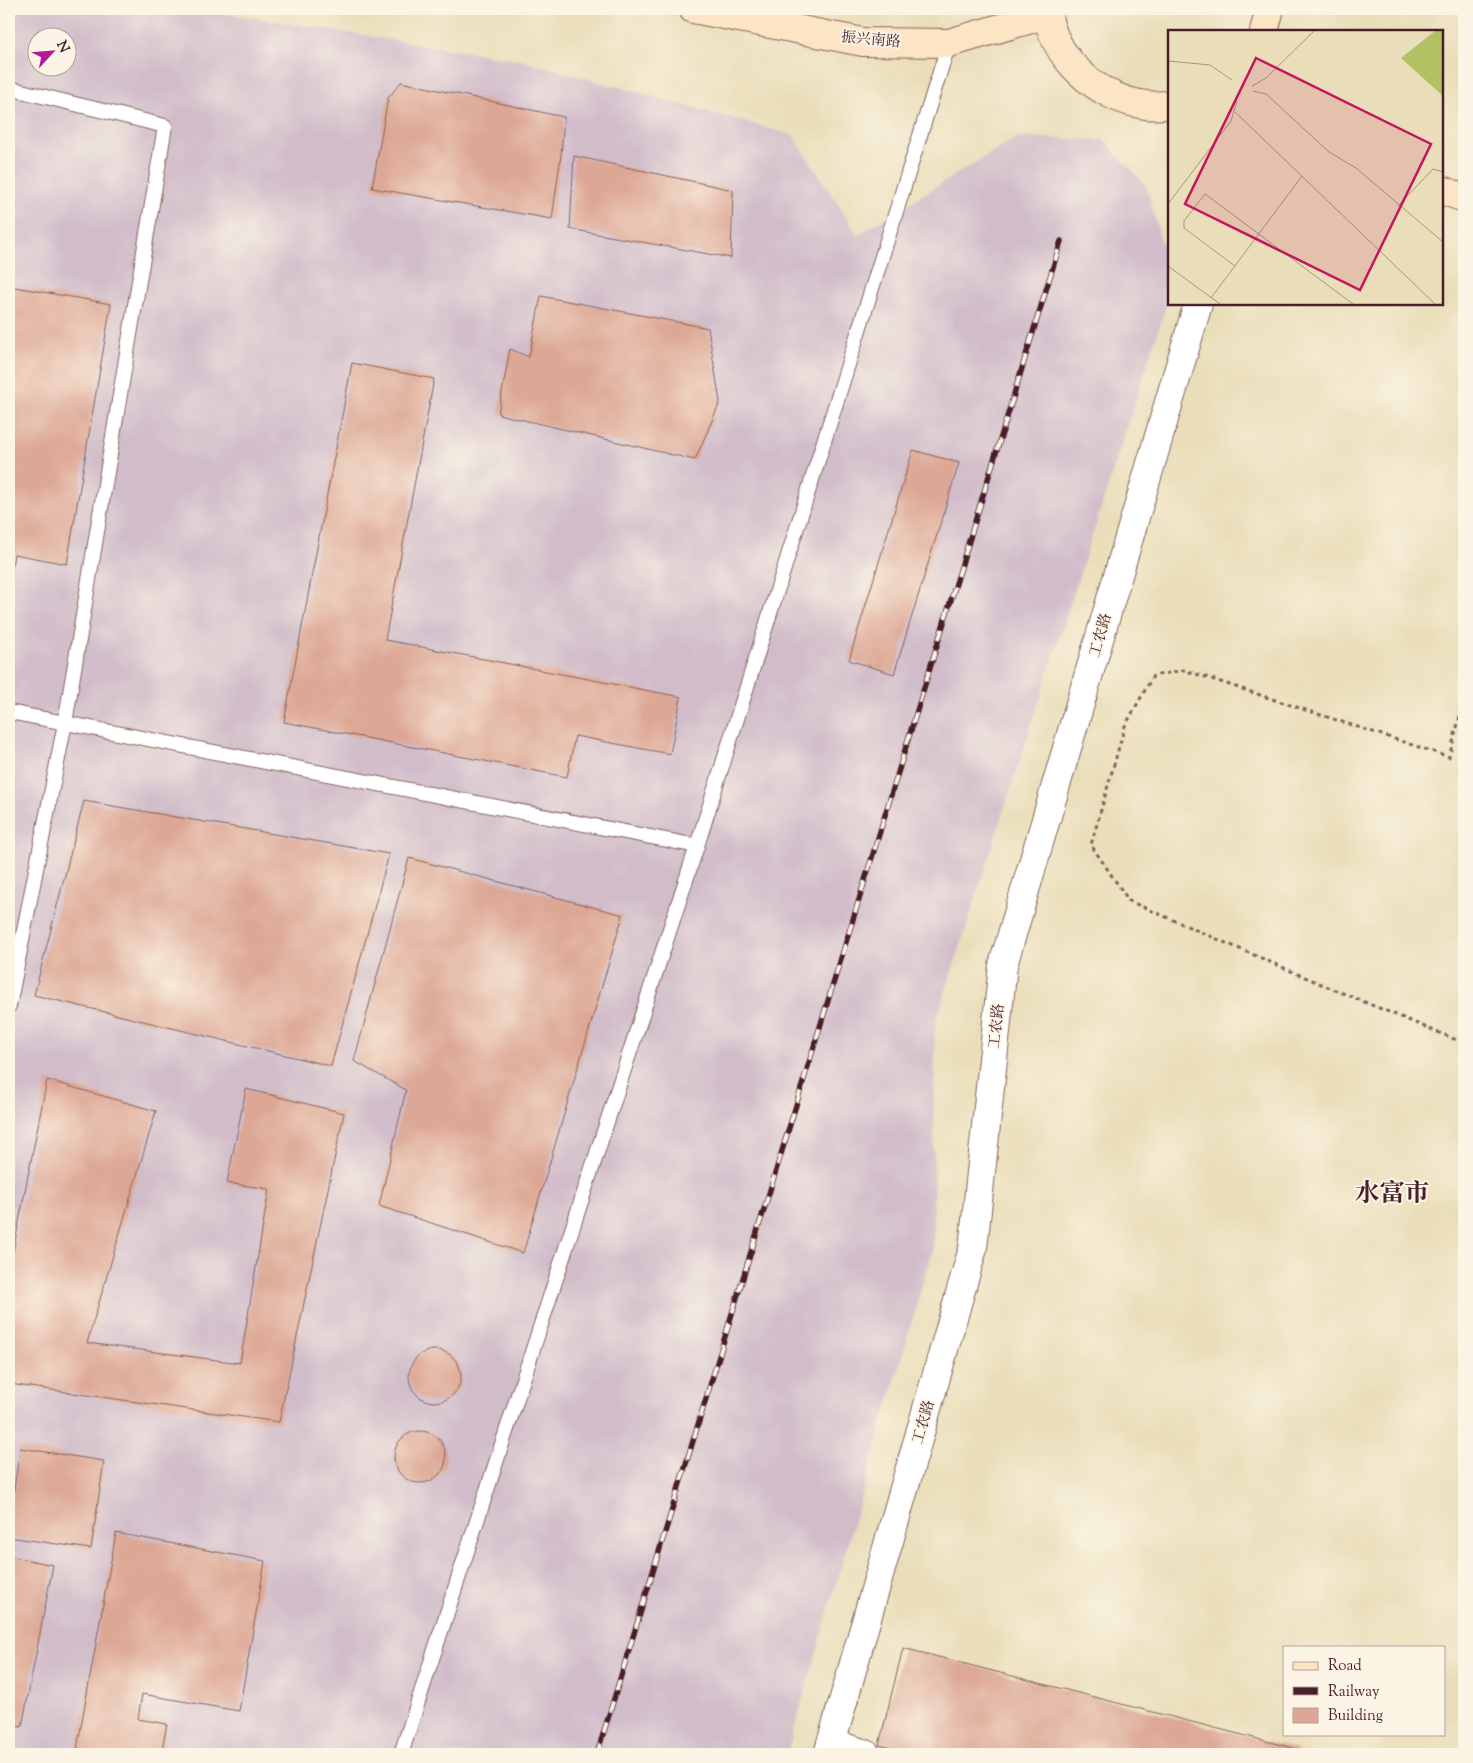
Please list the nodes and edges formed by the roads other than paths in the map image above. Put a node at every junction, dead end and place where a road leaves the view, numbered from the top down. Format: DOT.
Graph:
graph roads {
  1 [pos="693,9"];
  2 [pos="1270,9"];
  3 [pos="1048,12"];
  4 [pos="1264,30"];
  5 [pos="949,43"];
  6 [pos="9,88"];
  7 [pos="1168,105"];
  8 [pos="1443,190"];
  9 [pos="1464,198"];
  10 [pos="1198,305"];
  11 [pos="9,712"];
  12 [pos="65,723"];
  13 [pos="697,846"];
  14 [pos="9,1006"];
  15 [pos="830,1749"];
  16 [pos="401,1754"];
  17 [pos="866,1754"];
  1 -- 5 [label="main road, 振兴南路"];
  2 -- 4 [label="main road"];
  3 -- 5 [label="main road, 振兴南路"];
  3 -- 7 [label="main road"];
  5 -- 13 [label="lane"];
  6 -- 12 [label="lane"];
  8 -- 9 [label="main road"];
  10 -- 15 [label="street, 工农路"];
  11 -- 12 [label="lane"];
  12 -- 13 [label="lane"];
  12 -- 14 [label="lane"];
  13 -- 16 [label="lane"];
  15 -- 17 [label="street"];
}
